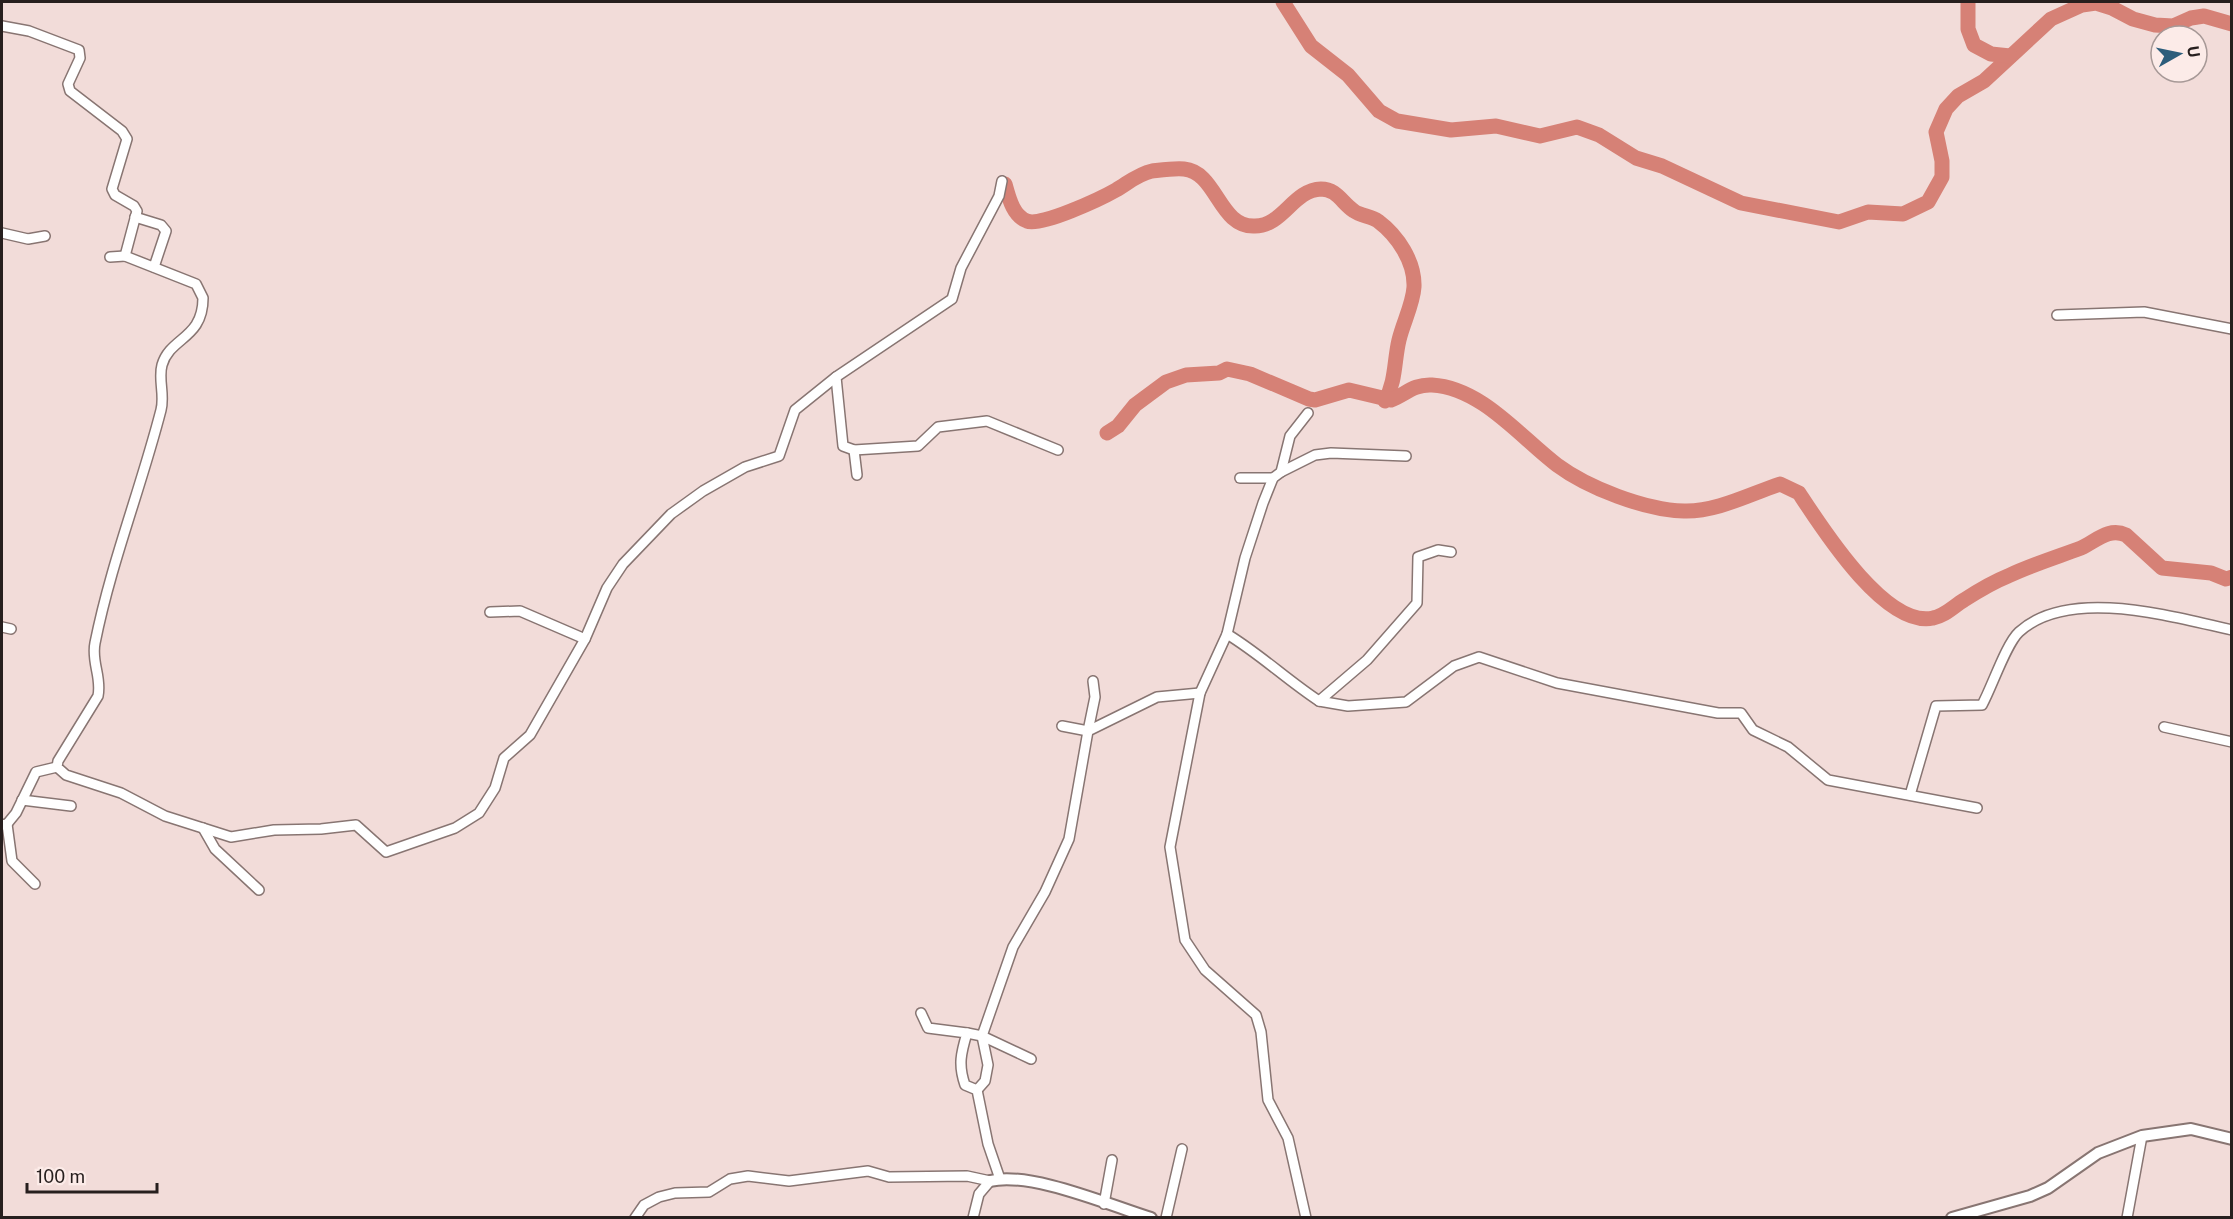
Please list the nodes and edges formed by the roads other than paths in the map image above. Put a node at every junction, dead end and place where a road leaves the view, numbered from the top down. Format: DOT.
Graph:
graph roads {
  1 [pos="2,26"];
  2 [pos="1002,181"];
  3 [pos="135,218"];
  4 [pos="2,233"];
  5 [pos="45,236"];
  6 [pos="124,256"];
  7 [pos="110,257"];
  8 [pos="154,267"];
  9 [pos="2057,315"];
  10 [pos="2232,329"];
  11 [pos="836,377"];
  12 [pos="1308,413"];
  13 [pos="854,450"];
  14 [pos="1058,450"];
  15 [pos="1407,456"];
  16 [pos="1281,472"];
  17 [pos="857,475"];
  18 [pos="1240,478"];
  19 [pos="1273,478"];
  20 [pos="1451,552"];
  21 [pos="490,612"];
  22 [pos="2232,630"];
  23 [pos="1227,634"];
  24 [pos="585,639"];
  25 [pos="1093,681"];
  26 [pos="1200,693"];
  27 [pos="1319,701"];
  28 [pos="1062,726"];
  29 [pos="2164,727"];
  30 [pos="1088,732"];
  31 [pos="2232,742"];
  32 [pos="57,767"];
  33 [pos="1910,795"];
  34 [pos="22,800"];
  35 [pos="71,806"];
  36 [pos="1977,808"];
  37 [pos="4,824"];
  38 [pos="203,828"];
  39 [pos="35,884"];
  40 [pos="259,890"];
  41 [pos="921,1013"];
  42 [pos="967,1033"];
  43 [pos="982,1036"];
  44 [pos="1031,1059"];
  45 [pos="977,1090"];
  46 [pos="2142,1136"];
  47 [pos="2232,1139"];
  48 [pos="1182,1149"];
  49 [pos="1112,1160"];
  50 [pos="995,1180"];
  51 [pos="1104,1204"];
  52 [pos="635,1218"];
  53 [pos="973,1218"];
  54 [pos="1151,1218"];
  55 [pos="1166,1218"];
  56 [pos="1306,1218"];
  57 [pos="1952,1218"];
  58 [pos="2127,1218"];
  1 -- 3 [label="street"];
  2 -- 11 [label="street"];
  3 -- 6 [label="street"];
  3 -- 8 [label="street"];
  4 -- 5 [label="street"];
  6 -- 7 [label="street"];
  6 -- 8 [label="street"];
  8 -- 32 [label="street"];
  9 -- 10 [label="street"];
  11 -- 13 [label="street"];
  11 -- 24 [label="street"];
  12 -- 16 [label="street"];
  13 -- 14 [label="street"];
  13 -- 17 [label="street"];
  15 -- 16 [label="street"];
  16 -- 19 [label="street"];
  18 -- 19 [label="street"];
  19 -- 23 [label="street"];
  20 -- 27 [label="street"];
  21 -- 24 [label="street"];
  22 -- 33 [label="street"];
  23 -- 26 [label="street"];
  23 -- 27 [label="street"];
  24 -- 38 [label="street"];
  25 -- 30 [label="street"];
  26 -- 30 [label="street"];
  26 -- 56 [label="street"];
  27 -- 33 [label="street"];
  28 -- 30 [label="street"];
  29 -- 31 [label="street"];
  30 -- 43 [label="street"];
  32 -- 34 [label="street"];
  32 -- 38 [label="street"];
  33 -- 36 [label="street"];
  34 -- 35 [label="street"];
  34 -- 37 [label="street"];
  37 -- 39 [label="street"];
  38 -- 40 [label="street"];
  41 -- 42 [label="street"];
  42 -- 43 [label="street"];
  42 -- 45 [label="street"];
  43 -- 44 [label="street"];
  43 -- 45 [label="street"];
  45 -- 50 [label="street"];
  46 -- 47 [label="street"];
  46 -- 57 [label="street"];
  46 -- 58 [label="street"];
  48 -- 55 [label="street"];
  49 -- 51 [label="street"];
  50 -- 51 [label="street"];
  50 -- 52 [label="street"];
  50 -- 53 [label="street"];
  51 -- 54 [label="street"];
}
